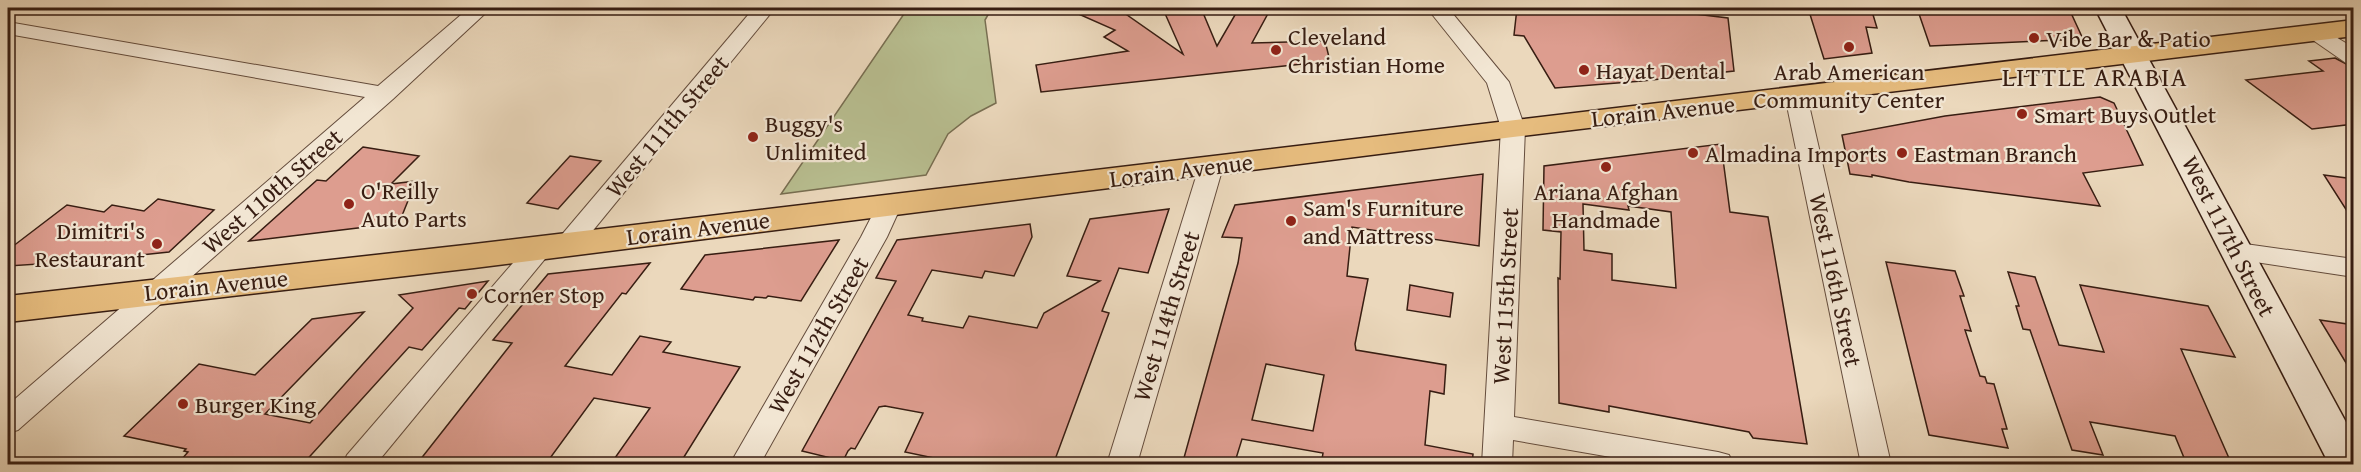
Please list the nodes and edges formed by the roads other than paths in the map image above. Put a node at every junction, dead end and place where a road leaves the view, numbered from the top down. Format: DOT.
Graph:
graph roads {
  1 [pos="481,8"];
  2 [pos="765,8"];
  3 [pos="1437,8"];
  4 [pos="2108,8"];
  5 [pos="8,28"];
  6 [pos="2354,28"];
  7 [pos="2314,32"];
  8 [pos="2134,55"];
  9 [pos="2354,58"];
  10 [pos="385,94"];
  11 [pos="1796,96"];
  12 [pos="1513,128"];
  13 [pos="1210,167"];
  14 [pos="890,204"];
  15 [pos="554,246"];
  16 [pos="2238,252"];
  17 [pos="2354,268"];
  18 [pos="155,291"];
  19 [pos="8,309"];
  20 [pos="8,422"];
  21 [pos="1499,426"];
  22 [pos="358,465"];
  23 [pos="745,465"];
  24 [pos="1122,465"];
  25 [pos="1497,465"];
  26 [pos="1718,465"];
  27 [pos="1876,465"];
  28 [pos="2348,465"];
  1 -- 10 [label="street, West 110th Street"];
  2 -- 15 [label="street, West 111th Street"];
  3 -- 12 [label="street"];
  4 -- 8 [label="main road, West 117th Street"];
  5 -- 10 [label="street"];
  6 -- 7 [label="main road, Lorain Avenue"];
  7 -- 8 [label="main road, Lorain Avenue"];
  7 -- 9 [label="street"];
  8 -- 11 [label="main road, Lorain Avenue"];
  8 -- 16 [label="main road, West 117th Street"];
  10 -- 18 [label="street, West 110th Street"];
  11 -- 12 [label="main road, Lorain Avenue"];
  11 -- 27 [label="street, West 116th Street"];
  12 -- 13 [label="main road, Lorain Avenue"];
  12 -- 21 [label="street, West 115th Street"];
  13 -- 14 [label="main road, Lorain Avenue"];
  13 -- 24 [label="street, West 114th Street"];
  14 -- 15 [label="main road, Lorain Avenue"];
  14 -- 23 [label="street, West 112th Street"];
  15 -- 18 [label="main road, Lorain Avenue"];
  15 -- 22 [label="street, West 111th Street"];
  16 -- 17 [label="street"];
  16 -- 28 [label="main road, West 117th Street"];
  18 -- 19 [label="main road, Lorain Avenue"];
  18 -- 20 [label="street, West 110th Street"];
  21 -- 25 [label="street, West 115th Street"];
  21 -- 26 [label="street"];
}
